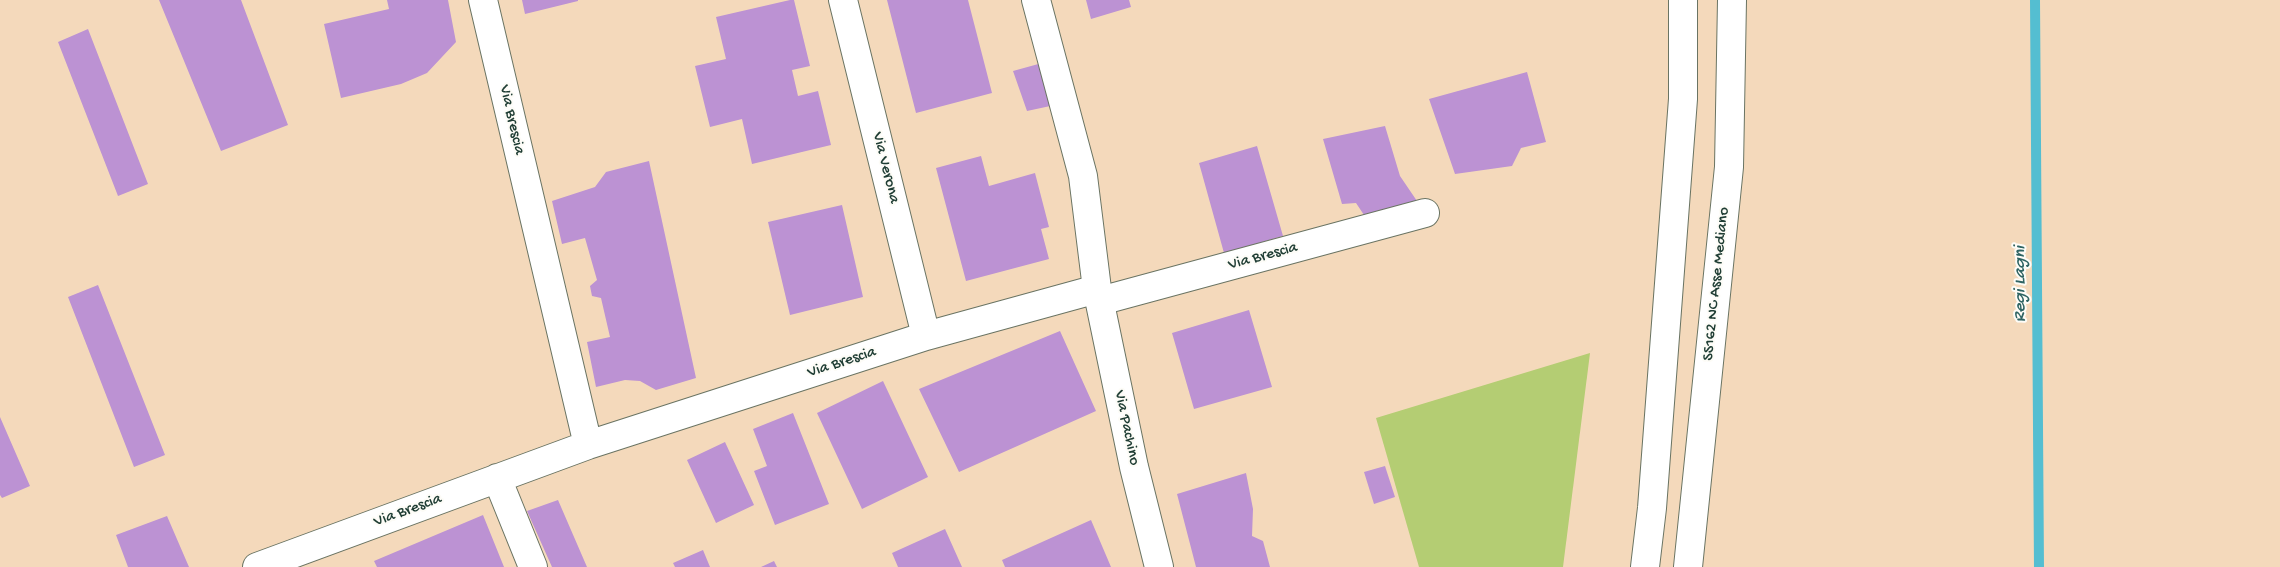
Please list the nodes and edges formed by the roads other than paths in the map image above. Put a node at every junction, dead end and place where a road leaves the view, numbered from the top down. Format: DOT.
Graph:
graph roads {
  1 [pos="483,0"];
  2 [pos="843,0"];
  3 [pos="1036,0"];
  4 [pos="1683,0"];
  5 [pos="1732,0"];
  6 [pos="1425,213"];
  7 [pos="1099,294"];
  8 [pos="926,336"];
  9 [pos="588,444"];
  10 [pos="497,478"];
  11 [pos="257,567"];
  12 [pos="533,567"];
  13 [pos="1159,567"];
  14 [pos="1646,567"];
  15 [pos="1688,567"];
  1 -- 9 [label="main road, Via Brescia"];
  2 -- 8 [label="main road, Via Verona"];
  3 -- 7 [label="main road, Via Pachino"];
  4 -- 14 [label="main road"];
  5 -- 15 [label="main road, SS162 NC Asse Mediano"];
  6 -- 7 [label="main road, Via Brescia"];
  7 -- 8 [label="main road, Via Brescia"];
  7 -- 13 [label="main road, Via Pachino"];
  8 -- 9 [label="main road, Via Brescia"];
  9 -- 10 [label="main road, Via Brescia"];
  10 -- 11 [label="main road, Via Brescia"];
  10 -- 12 [label="main road"];
}
